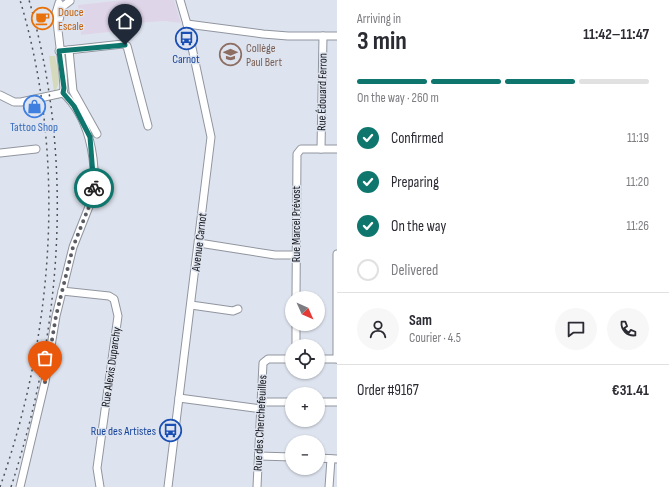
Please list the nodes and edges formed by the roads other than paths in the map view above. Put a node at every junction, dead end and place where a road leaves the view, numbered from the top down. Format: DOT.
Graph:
graph roads {
  1 [pos="72,0"];
  2 [pos="180,0"];
  3 [pos="60,3"];
  4 [pos="58,24"];
  5 [pos="187,24"];
  6 [pos="323,36"];
  7 [pos="337,36"];
  8 [pos="69,50"];
  9 [pos="59,51"];
  10 [pos="63,93"];
  11 [pos="0,95"];
  12 [pos="148,126"];
  13 [pos="96,134"];
  14 [pos="321,149"];
  15 [pos="337,149"];
  16 [pos="36,150"];
  17 [pos="0,153"];
  18 [pos="199,243"];
  19 [pos="337,254"];
  20 [pos="296,255"];
  21 [pos="296,291"];
  22 [pos="62,292"];
  23 [pos="191,305"];
  24 [pos="238,309"];
  25 [pos="285,359"];
  26 [pos="325,359"];
  27 [pos="337,360"];
  28 [pos="179,398"];
  29 [pos="325,402"];
  30 [pos="337,402"];
  31 [pos="285,403"];
  32 [pos="261,405"];
  33 [pos="259,456"];
  34 [pos="285,457"];
  35 [pos="334,459"];
  36 [pos="20,487"];
  37 [pos="100,487"];
  38 [pos="168,487"];
  39 [pos="257,487"];
  40 [pos="329,487"];
  1 -- 3 [label="street"];
  2 -- 5 [label="street, Avenue Carnot"];
  3 -- 4 [label="street"];
  3 -- 4 [label="street"];
  4 -- 9 [label="street"];
  5 -- 6 [label="street"];
  5 -- 18 [label="street, Avenue Carnot"];
  6 -- 7 [label="street"];
  6 -- 14 [label="street, Rue Édouard Ferron"];
  8 -- 9 [label="street"];
  8 -- 12 [label="street"];
  8 -- 13 [label="street"];
  9 -- 10 [label="street"];
  10 -- 11 [label="street"];
  10 -- 22 [label="street"];
  14 -- 15 [label="street"];
  14 -- 20 [label="street, Rue Marcel Prévost"];
  16 -- 17 [label="street"];
  18 -- 20 [label="street"];
  18 -- 23 [label="street, Avenue Carnot"];
  19 -- 27 [label="street"];
  20 -- 21 [label="street, Rue Marcel Prévost"];
  22 -- 36 [label="street"];
  22 -- 37 [label="street, Rue Alexis Duparchy"];
  23 -- 24 [label="street"];
  23 -- 28 [label="street, Avenue Carnot"];
  25 -- 32 [label="street, Rue des Cherchefeuilles"];
  26 -- 27 [label="street"];
  28 -- 32 [label="street"];
  28 -- 38 [label="street, Avenue Carnot"];
  29 -- 30 [label="street"];
  31 -- 32 [label="street"];
  32 -- 33 [label="street, Rue des Cherchefeuilles"];
  33 -- 34 [label="street"];
  33 -- 39 [label="street, Rue des Cherchefeuilles"];
  35 -- 40 [label="street"];
}
